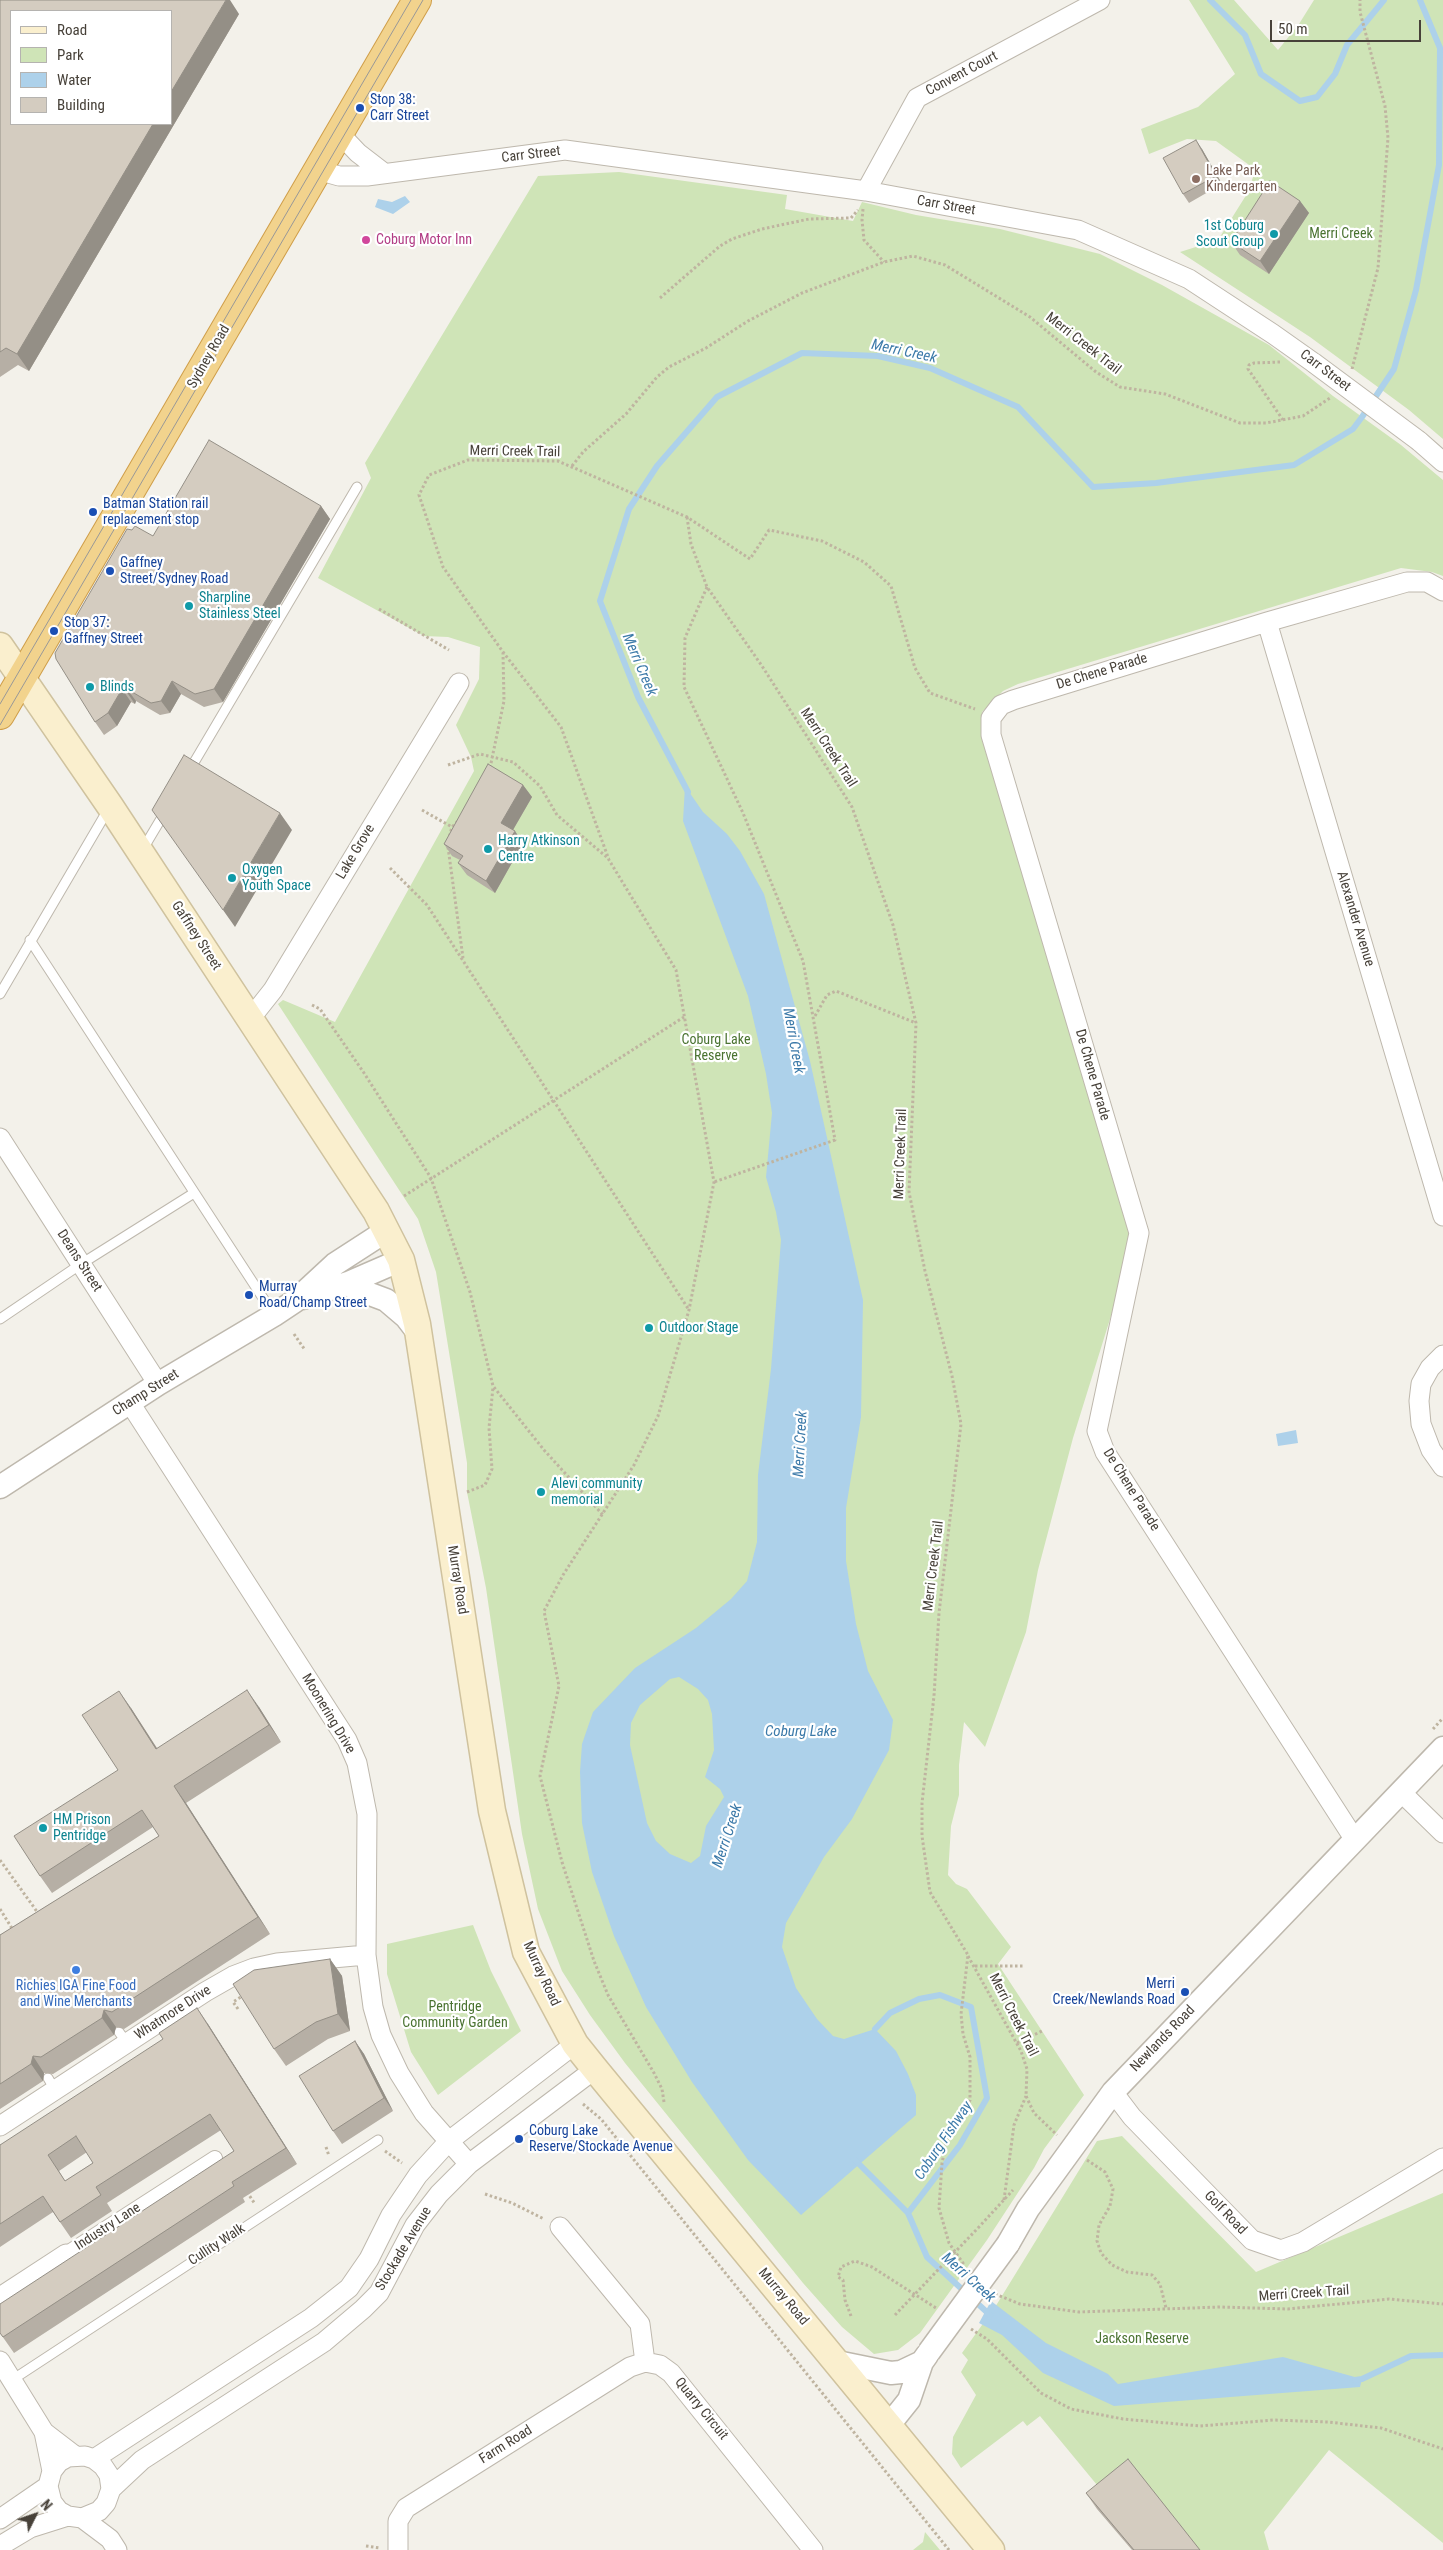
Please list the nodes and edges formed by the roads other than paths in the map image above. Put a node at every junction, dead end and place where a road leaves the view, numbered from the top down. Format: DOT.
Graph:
graph roads {
  1 [pos="417,0"];
  2 [pos="1100,0"];
  3 [pos="339,133"];
  4 [pos="318,170"];
  5 [pos="384,173"];
  6 [pos="865,196"];
  7 [pos="1443,462"];
  8 [pos="357,487"];
  9 [pos="1443,591"];
  10 [pos="1267,622"];
  11 [pos="0,646"];
  12 [pos="22,677"];
  13 [pos="459,683"];
  14 [pos="0,714"];
  15 [pos="184,779"];
  16 [pos="169,805"];
  17 [pos="110,806"];
  18 [pos="141,852"];
  19 [pos="30,940"];
  20 [pos="0,994"];
  21 [pos="250,1019"];
  22 [pos="0,1138"];
  23 [pos="194,1193"];
  24 [pos="1443,1216"];
  25 [pos="386,1231"];
  26 [pos="401,1260"];
  27 [pos="81,1264"];
  28 [pos="348,1283"];
  29 [pos="295,1301"];
  30 [pos="274,1315"];
  31 [pos="0,1319"];
  32 [pos="419,1334"];
  33 [pos="1443,1355"];
  34 [pos="158,1384"];
  35 [pos="130,1403"];
  36 [pos="1443,1467"];
  37 [pos="0,1487"];
  38 [pos="1443,1748"];
  39 [pos="1401,1792"];
  40 [pos="1443,1833"];
  41 [pos="1355,1840"];
  42 [pos="366,1955"];
  43 [pos="575,2044"];
  44 [pos="595,2070"];
  45 [pos="1113,2092"];
  46 [pos="0,2126"];
  47 [pos="378,2140"];
  48 [pos="449,2141"];
  49 [pos="215,2158"];
  50 [pos="1443,2158"];
  51 [pos="469,2164"];
  52 [pos="560,2227"];
  53 [pos="66,2254"];
  54 [pos="0,2297"];
  55 [pos="926,2357"];
  56 [pos="0,2361"];
  57 [pos="645,2362"];
  58 [pos="837,2362"];
  59 [pos="12,2380"];
  60 [pos="890,2426"];
  61 [pos="44,2432"];
  62 [pos="74,2455"];
  63 [pos="94,2459"];
  64 [pos="50,2479"];
  65 [pos="109,2496"];
  66 [pos="75,2517"];
  67 [pos="0,2519"];
  68 [pos="114,2544"];
  69 [pos="0,2546"];
  70 [pos="398,2550"];
  71 [pos="813,2550"];
  72 [pos="991,2550"];
  1 -- 3 [label="highway, Sydney Road"];
  2 -- 6 [label="street, Convent Court"];
  3 -- 4 [label="highway, Sydney Road"];
  3 -- 5 [label="street"];
  4 -- 5 [label="street, Carr Street"];
  4 -- 12 [label="highway, Sydney Road"];
  5 -- 6 [label="street, Carr Street"];
  6 -- 7 [label="street, Carr Street, bridge"];
  8 -- 15 [label="lane"];
  9 -- 10 [label="street, De Chene Parade"];
  10 -- 24 [label="street, Alexander Avenue"];
  10 -- 41 [label="street, De Chene Parade"];
  11 -- 12 [label="main road, Gaffney Street"];
  12 -- 14 [label="highway, Sydney Road"];
  12 -- 17 [label="main road, Gaffney Street"];
  13 -- 21 [label="street, Lake Grove"];
  16 -- 18 [label="lane"];
  17 -- 18 [label="main road, Gaffney Street"];
  17 -- 19 [label="lane"];
  18 -- 21 [label="main road, Gaffney Street"];
  19 -- 20 [label="lane"];
  19 -- 23 [label="lane"];
  21 -- 25 [label="main road, Gaffney Street"];
  22 -- 27 [label="street, Deans Street"];
  23 -- 27 [label="lane"];
  23 -- 30 [label="lane"];
  25 -- 26 [label="main road, Murray Road"];
  25 -- 29 [label="street, Champ Street"];
  26 -- 28 [label="street, Champ Street"];
  26 -- 32 [label="main road, Murray Road"];
  27 -- 31 [label="lane"];
  27 -- 34 [label="street, Deans Street"];
  28 -- 29 [label="street, Champ Street"];
  28 -- 32 [label="street"];
  29 -- 30 [label="street, Champ Street"];
  30 -- 34 [label="street, Champ Street"];
  32 -- 43 [label="main road, Murray Road"];
  33 -- 36 [label="street"];
  34 -- 35 [label="street, Champ Street"];
  35 -- 37 [label="street, Champ Street"];
  35 -- 42 [label="street, Moonering Drive"];
  38 -- 39 [label="street, Newlands Road"];
  39 -- 40 [label="street"];
  39 -- 41 [label="street, Newlands Road"];
  41 -- 45 [label="street, Newlands Road"];
  42 -- 46 [label="street, Whatmore Drive"];
  42 -- 48 [label="street, Moonering Drive"];
  43 -- 44 [label="main road, Murray Road"];
  43 -- 48 [label="street, Stockade Avenue"];
  44 -- 51 [label="street, Stockade Avenue"];
  44 -- 58 [label="main road, Murray Road"];
  45 -- 50 [label="street, Golf Road"];
  45 -- 55 [label="street, Newlands Road, bridge"];
  47 -- 59 [label="lane, Cullity Walk"];
  48 -- 51 [label="street, Moonering Drive"];
  48 -- 63 [label="street, Stockade Avenue"];
  49 -- 53 [label="street, Industry Lane"];
  51 -- 65 [label="street, Stockade Avenue"];
  52 -- 57 [label="street"];
  53 -- 54 [label="street, Industry Lane"];
  55 -- 58 [label="street, Newlands Road"];
  55 -- 60 [label="street, Newlands Road"];
  56 -- 59 [label="street"];
  57 -- 70 [label="street, Farm Road"];
  57 -- 71 [label="street, Quarry Circuit"];
  58 -- 60 [label="main road, Murray Road"];
  59 -- 61 [label="street"];
  60 -- 72 [label="main road, Murray Road"];
  61 -- 62 [label="street"];
  61 -- 64 [label="street"];
  62 -- 63 [label="street"];
  62 -- 64 [label="street"];
  63 -- 65 [label="street"];
  64 -- 66 [label="street"];
  64 -- 67 [label="street"];
  65 -- 66 [label="street"];
  65 -- 68 [label="street"];
  66 -- 68 [label="street"];
  66 -- 69 [label="street"];
}
